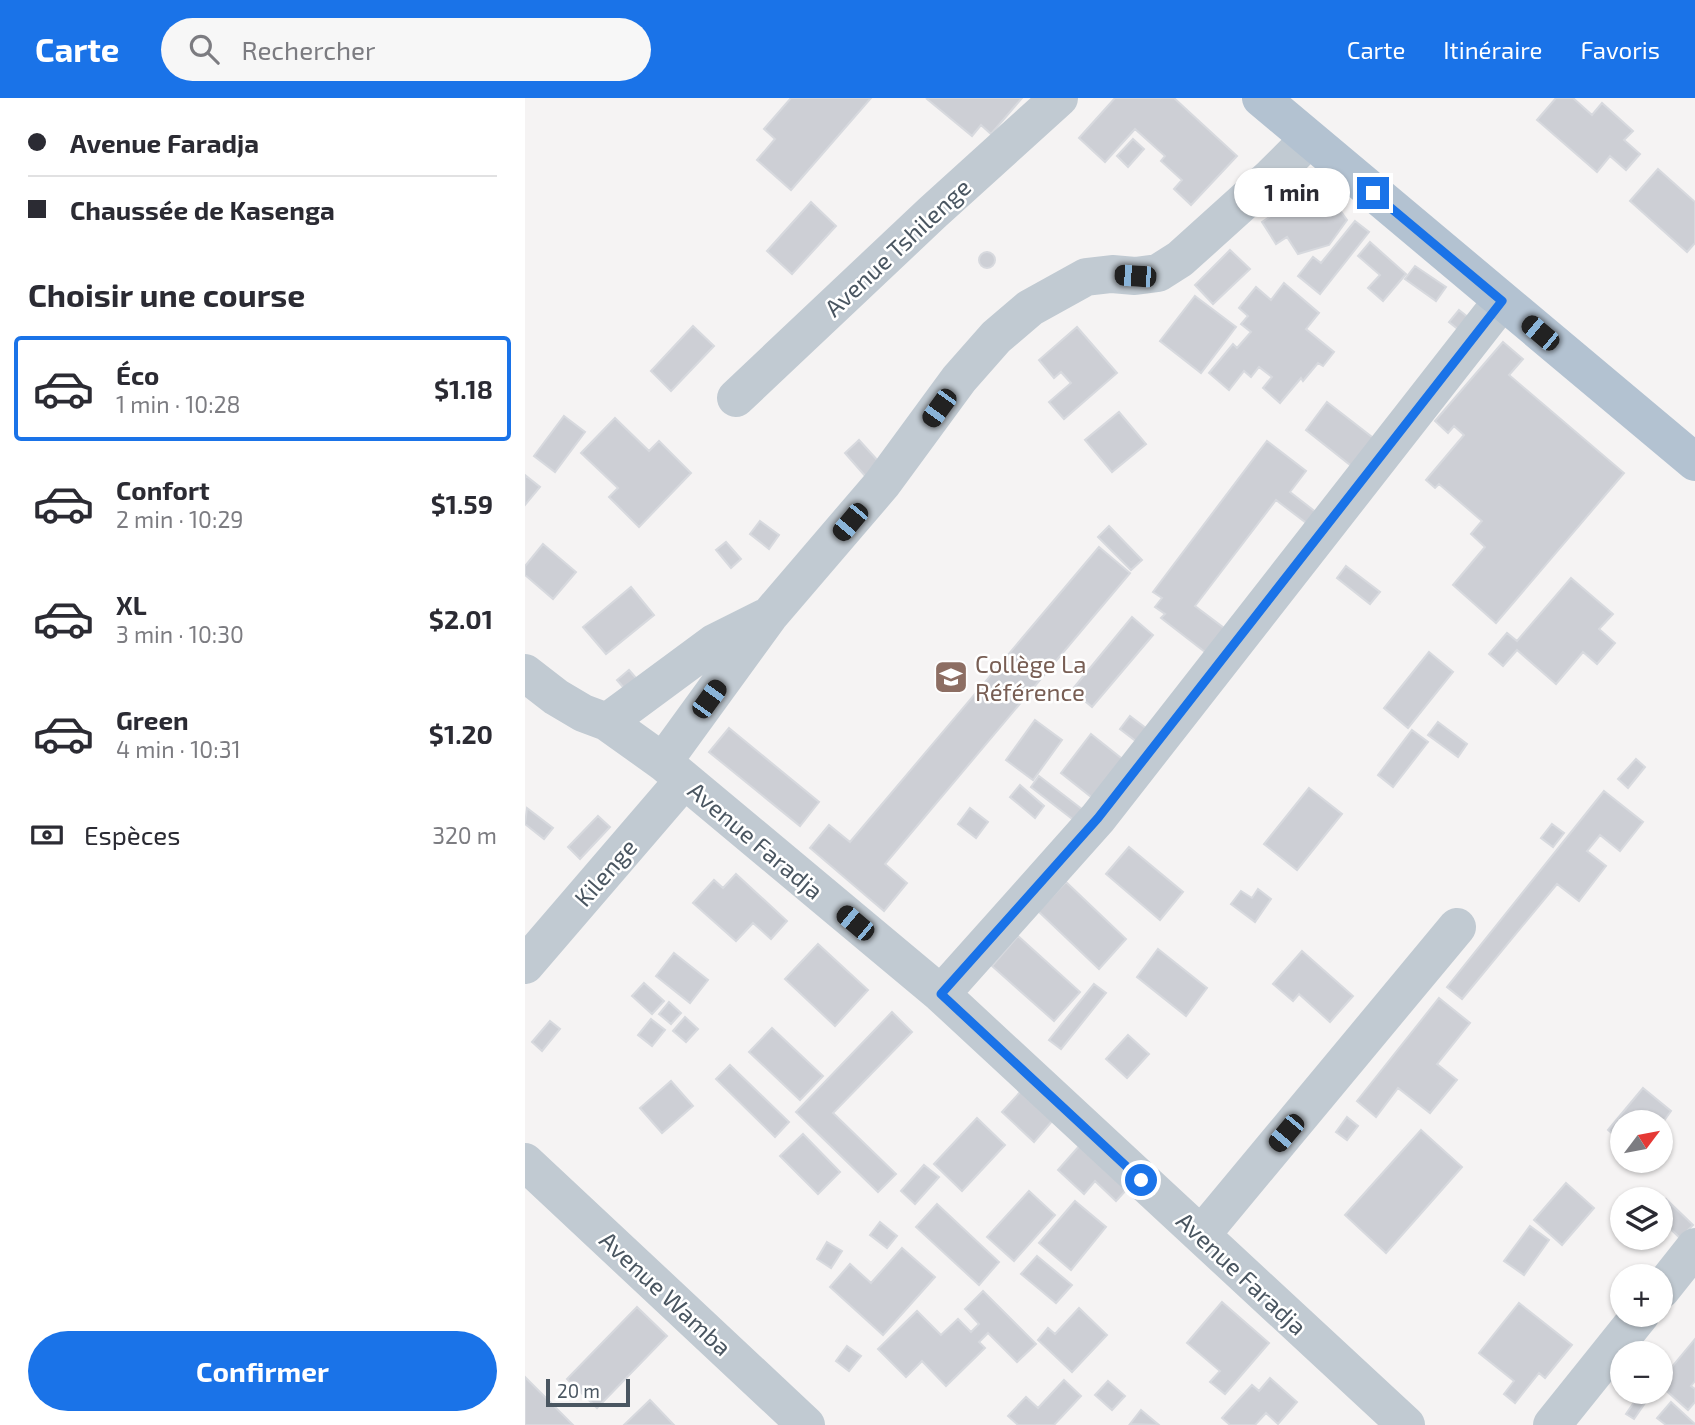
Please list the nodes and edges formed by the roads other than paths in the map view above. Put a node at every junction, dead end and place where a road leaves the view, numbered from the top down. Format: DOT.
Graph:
graph roads {
  1 [pos="1059,98"];
  2 [pos="1261,98"];
  3 [pos="1309,139"];
  4 [pos="1502,301"];
  5 [pos="736,398"];
  6 [pos="1695,462"];
  7 [pos="769,616"];
  8 [pos="525,673"];
  9 [pos="607,722"];
  10 [pos="674,771"];
  11 [pos="1457,928"];
  12 [pos="525,965"];
  13 [pos="941,994"];
  14 [pos="525,1162"];
  15 [pos="1201,1236"];
  16 [pos="1695,1247"];
  17 [pos="1673,1275"];
  18 [pos="1631,1327"];
  19 [pos="804,1424"];
  20 [pos="1406,1425"];
  21 [pos="1552,1425"];
  1 -- 5 [label="street, Avenue Tshilenge"];
  2 -- 3 [label="main road"];
  3 -- 4 [label="main road"];
  3 -- 7 [label="street, Kilenge"];
  4 -- 6 [label="main road"];
  4 -- 13 [label="street"];
  7 -- 9 [label="street"];
  7 -- 10 [label="street, Kilenge"];
  8 -- 9 [label="street, Avenue Faradja"];
  9 -- 10 [label="street, Avenue Faradja"];
  10 -- 12 [label="street, Kilenge"];
  10 -- 13 [label="street, Avenue Faradja"];
  11 -- 15 [label="street"];
  13 -- 15 [label="street, Avenue Faradja"];
  14 -- 19 [label="street, Avenue Wamba"];
  15 -- 20 [label="street, Avenue Faradja"];
  16 -- 17 [label="street"];
  18 -- 21 [label="street"];
}
